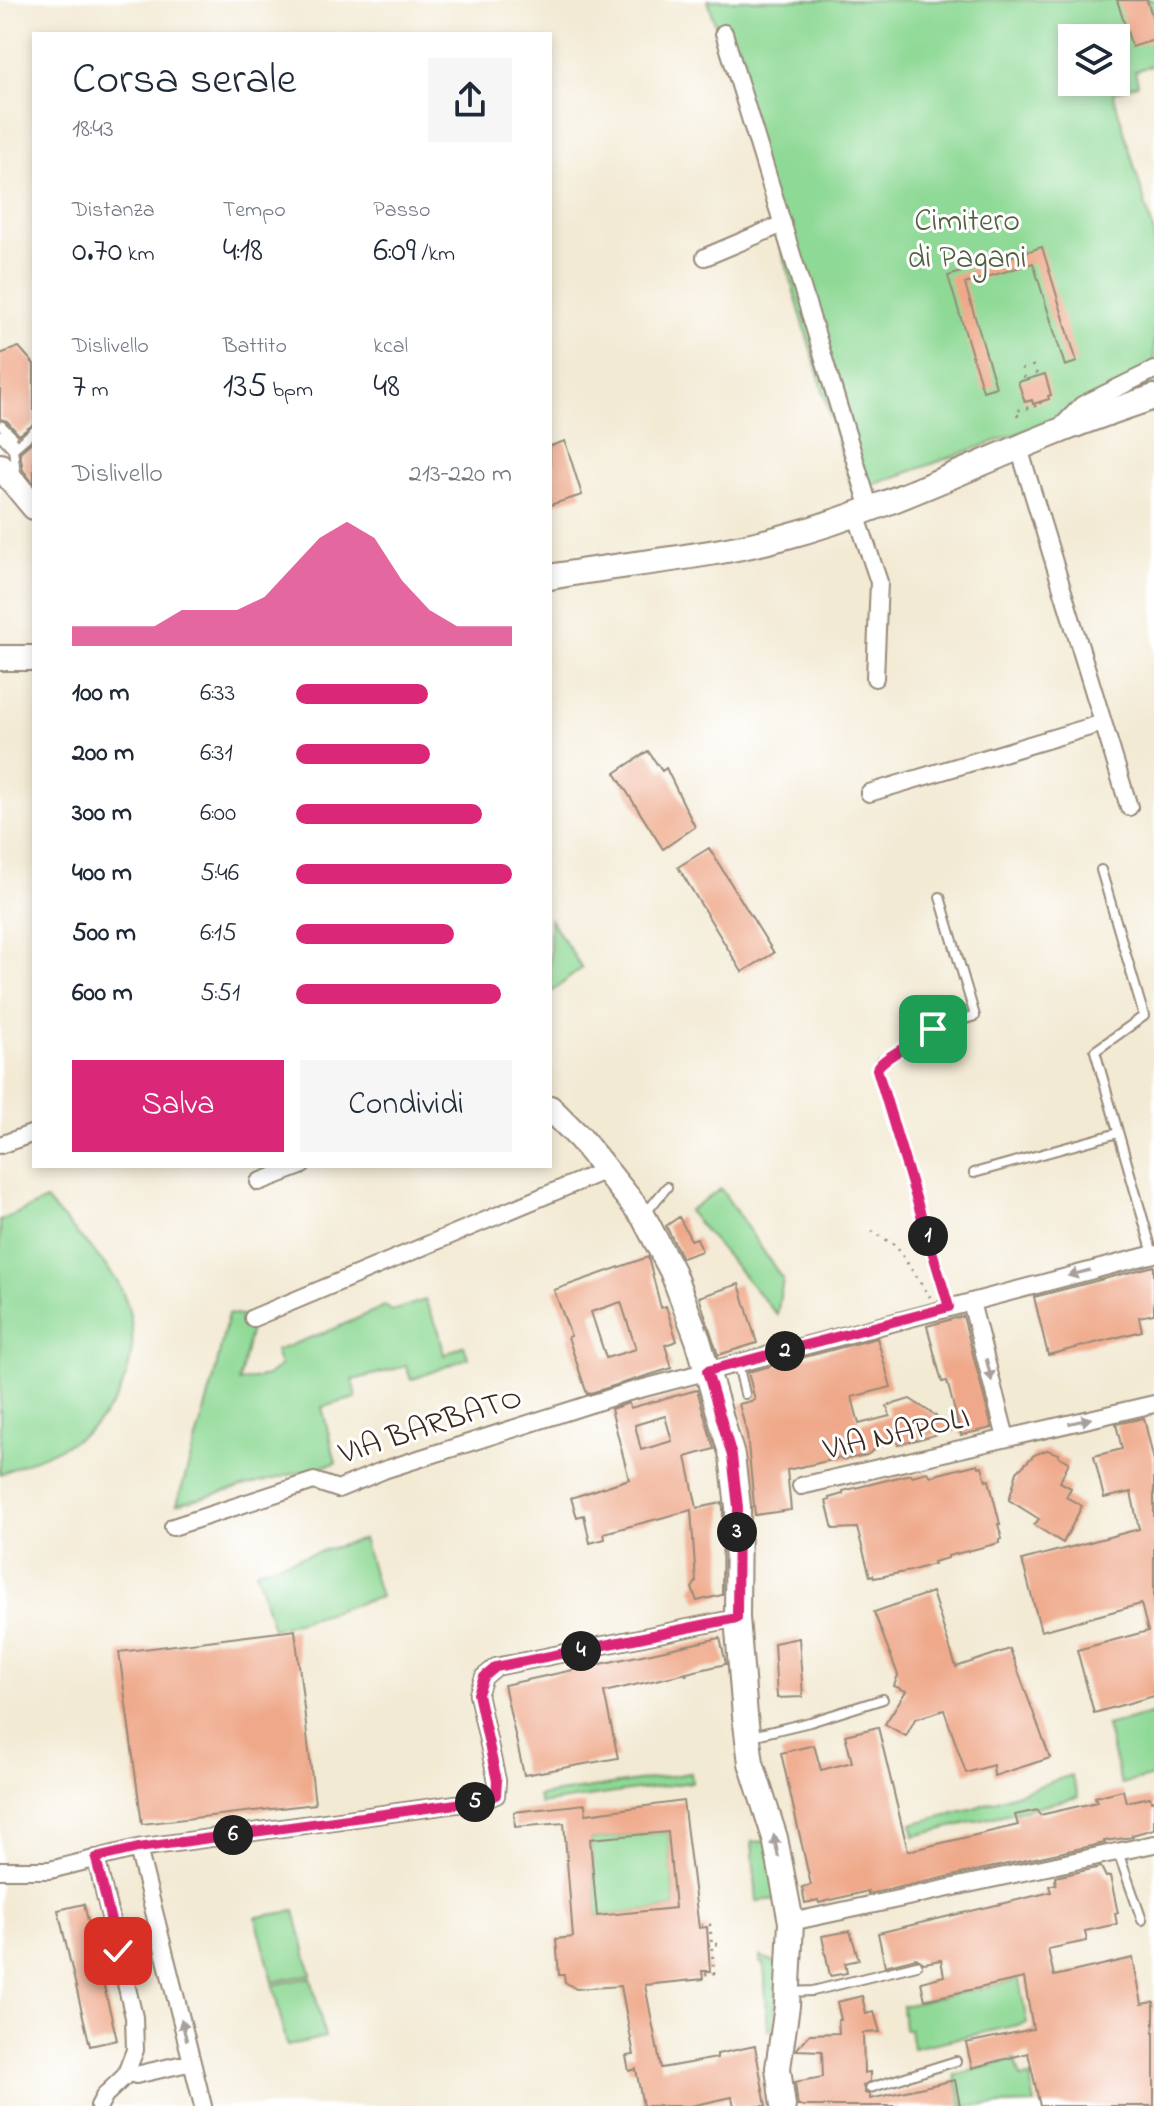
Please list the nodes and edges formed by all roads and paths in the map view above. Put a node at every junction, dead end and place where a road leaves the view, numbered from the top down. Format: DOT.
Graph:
graph roads {
  1 [pos="724,33"];
  2 [pos="783,224"];
  3 [pos="705,257"];
  4 [pos="1032,365"];
  5 [pos="1022,368"];
  6 [pos="1154,370"];
  7 [pos="1038,376"];
  8 [pos="1025,380"];
  9 [pos="1154,397"];
  10 [pos="1034,403"];
  11 [pos="1018,416"];
  12 [pos="1,430"];
  13 [pos="1058,431"];
  14 [pos="32,433"];
  15 [pos="1019,448"];
  16 [pos="6,458"];
  17 [pos="32,504"];
  18 [pos="863,512"];
  19 [pos="552,577"];
  20 [pos="0,658"];
  21 [pos="32,658"];
  22 [pos="875,678"];
  23 [pos="1103,723"];
  24 [pos="869,793"];
  25 [pos="1129,807"];
  26 [pos="1101,870"];
  27 [pos="940,897"];
  28 [pos="1149,1014"];
  29 [pos="552,1110"];
  30 [pos="1118,1133"];
  31 [pos="32,1134"];
  32 [pos="0,1145"];
  33 [pos="262,1168"];
  34 [pos="296,1168"];
  35 [pos="606,1170"];
  36 [pos="974,1173"];
  37 [pos="667,1187"];
  38 [pos="643,1216"];
  39 [pos="872,1231"];
  40 [pos="1154,1254"];
  41 [pos="971,1302"];
  42 [pos="943,1305"];
  43 [pos="253,1318"];
  44 [pos="738,1364"];
  45 [pos="707,1371"];
  46 [pos="745,1394"];
  47 [pos="1154,1404"];
  48 [pos="1006,1438"];
  49 [pos="801,1486"];
  50 [pos="173,1527"];
  51 [pos="737,1618"];
  52 [pos="883,1699"];
  53 [pos="748,1737"];
  54 [pos="1154,1844"];
  55 [pos="138,1848"];
  56 [pos="1118,1852"];
  57 [pos="96,1858"];
  58 [pos="0,1870"];
  59 [pos="1142,1920"];
  60 [pos="791,1922"];
  61 [pos="701,1925"];
  62 [pos="718,1944"];
  63 [pos="710,1945"];
  64 [pos="917,1965"];
  65 [pos="705,1974"];
  66 [pos="788,1992"];
  67 [pos="956,2061"];
  68 [pos="192,2062"];
  69 [pos="127,2072"];
  70 [pos="870,2088"];
  71 [pos="787,2105"];
  72 [pos="99,2106"];
  73 [pos="203,2106"];
  1 -- 2 [label="street"];
  2 -- 3 [label="street"];
  2 -- 18 [label="street"];
  4 -- 7 [label="path"];
  5 -- 8 [label="path"];
  6 -- 13 [label="street"];
  9 -- 13 [label="street"];
  10 -- 11 [label="path"];
  12 -- 16 [label="lane"];
  13 -- 15 [label="street"];
  14 -- 16 [label="lane"];
  15 -- 18 [label="street"];
  15 -- 23 [label="street"];
  16 -- 17 [label="street"];
  18 -- 19 [label="street"];
  18 -- 22 [label="street"];
  20 -- 21 [label="street"];
  23 -- 24 [label="street"];
  23 -- 25 [label="street"];
  26 -- 28 [label="lane"];
  27 -- 42 [label="lane"];
  28 -- 30 [label="lane"];
  29 -- 35 [label="street"];
  30 -- 36 [label="lane"];
  30 -- 40 [label="lane"];
  31 -- 32 [label="street"];
  33 -- 34 [label="street"];
  35 -- 38 [label="street"];
  35 -- 43 [label="street"];
  37 -- 38 [label="lane"];
  38 -- 45 [label="street"];
  39 -- 42 [label="path"];
  40 -- 41 [label="street, VIA BARBATO, one-way"];
  41 -- 42 [label="street, VIA BARBATO"];
  41 -- 48 [label="street, one-way"];
  42 -- 44 [label="street, VIA BARBATO"];
  44 -- 45 [label="street, VIA BARBATO"];
  44 -- 46 [label="lane"];
  45 -- 50 [label="street, VIA BARBATO"];
  45 -- 51 [label="street"];
  48 -- 47 [label="street, VIA NAPOLI, one-way"];
  48 -- 49 [label="street, VIA NAPOLI"];
  51 -- 53 [label="street"];
  51 -- 55 [label="street"];
  52 -- 53 [label="lane"];
  60 -- 53 [label="street, one-way"];
  54 -- 56 [label="street"];
  55 -- 57 [label="street"];
  68 -- 55 [label="street, one-way"];
  56 -- 59 [label="lane"];
  56 -- 60 [label="street"];
  57 -- 58 [label="street"];
  57 -- 69 [label="street"];
  60 -- 66 [label="street"];
  61 -- 63 [label="path"];
  62 -- 63 [label="path"];
  63 -- 65 [label="path"];
  64 -- 66 [label="lane"];
  66 -- 71 [label="street"];
  67 -- 70 [label="lane"];
  68 -- 69 [label="street"];
  68 -- 73 [label="street"];
  69 -- 72 [label="street"];
}
